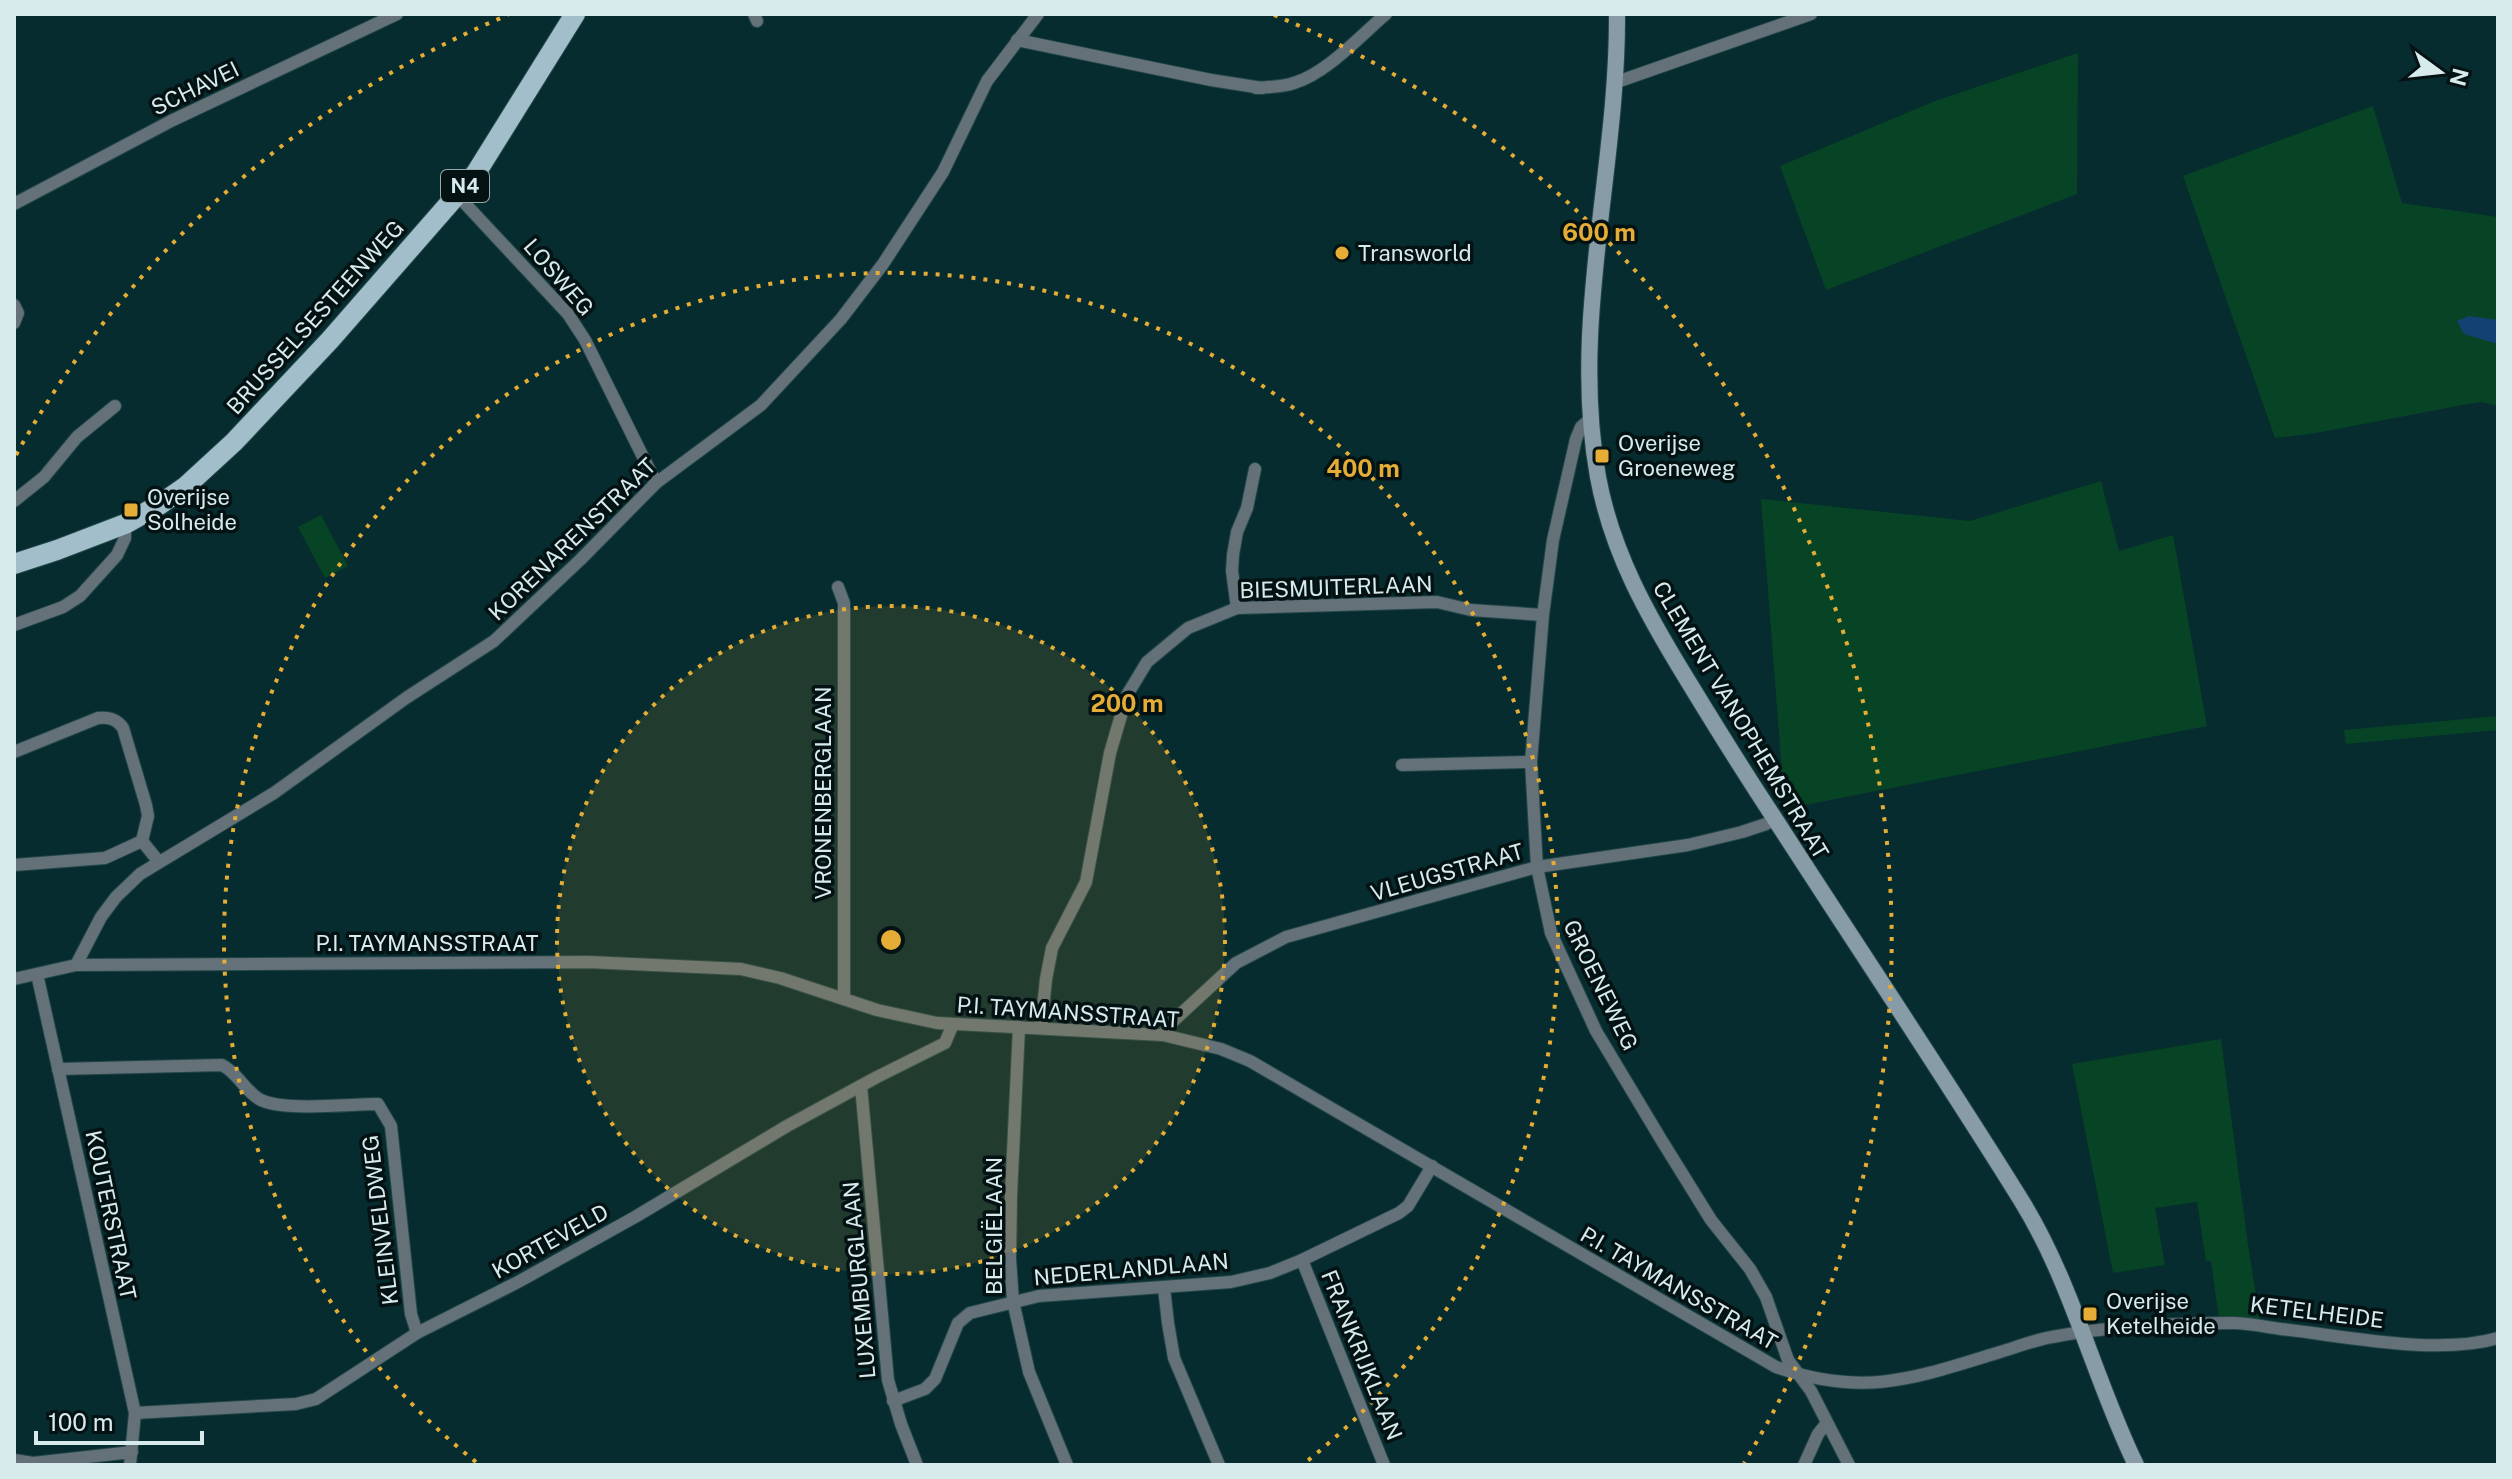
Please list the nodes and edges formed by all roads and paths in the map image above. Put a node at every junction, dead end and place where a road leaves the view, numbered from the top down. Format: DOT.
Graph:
graph roads {
  1 [pos="397,14"];
  2 [pos="575,14"];
  3 [pos="1038,14"];
  4 [pos="1386,14"];
  5 [pos="1617,14"];
  6 [pos="1811,14"];
  7 [pos="1017,40"];
  8 [pos="1614,83"];
  9 [pos="458,196"];
  10 [pos="14,204"];
  11 [pos="14,305"];
  12 [pos="14,323"];
  13 [pos="115,406"];
  14 [pos="1589,420"];
  15 [pos="1255,469"];
  16 [pos="656,483"];
  17 [pos="14,501"];
  18 [pos="125,524"];
  19 [pos="14,564"];
  20 [pos="838,587"];
  21 [pos="1237,608"];
  22 [pos="1543,615"];
  23 [pos="14,625"];
  24 [pos="14,752"];
  25 [pos="1531,762"];
  26 [pos="1402,765"];
  27 [pos="1775,819"];
  28 [pos="142,841"];
  29 [pos="159,862"];
  30 [pos="14,865"];
  31 [pos="1537,867"];
  32 [pos="76,965"];
  33 [pos="37,974"];
  34 [pos="14,979"];
  35 [pos="844,999"];
  36 [pos="953,1024"];
  37 [pos="1019,1027"];
  38 [pos="1041,1028"];
  39 [pos="1163,1035"];
  40 [pos="58,1069"];
  41 [pos="861,1086"];
  42 [pos="1432,1166"];
  43 [pos="1302,1260"];
  44 [pos="1164,1288"];
  45 [pos="1013,1301"];
  46 [pos="417,1333"];
  47 [pos="2082,1334"];
  48 [pos="2498,1338"];
  49 [pos="1799,1375"];
  50 [pos="893,1401"];
  51 [pos="135,1413"];
  52 [pos="1826,1424"];
  53 [pos="131,1458"];
  54 [pos="14,1460"];
  55 [pos="917,1465"];
  56 [pos="1067,1465"];
  57 [pos="1219,1465"];
  58 [pos="1384,1465"];
  59 [pos="1804,1465"];
  60 [pos="1849,1465"];
  61 [pos="2136,1465"];
  1 -- 10 [label="street, SCHAVEI"];
  2 -- 9 [label="main road, BRUSSELSESTEENWEG / N4"];
  3 -- 7 [label="street, KORENARENSTRAAT"];
  4 -- 7 [label="street"];
  5 -- 8 [label="street, CLEMENT VANOPHEMSTRAAT"];
  6 -- 8 [label="street"];
  7 -- 16 [label="street, KORENARENSTRAAT"];
  8 -- 14 [label="street, CLEMENT VANOPHEMSTRAAT"];
  9 -- 16 [label="street, LOSWEG"];
  9 -- 18 [label="main road, BRUSSELSESTEENWEG / N4"];
  11 -- 12 [label="street"];
  13 -- 17 [label="street"];
  14 -- 22 [label="street, GROENEWEG"];
  14 -- 27 [label="street, CLEMENT VANOPHEMSTRAAT"];
  15 -- 21 [label="street"];
  16 -- 29 [label="street, KORENARENSTRAAT"];
  18 -- 19 [label="main road, BRUSSELSESTEENWEG / N4"];
  18 -- 23 [label="street"];
  20 -- 35 [label="street, VRONENBERGLAAN"];
  21 -- 22 [label="street, BIESMUITERLAAN"];
  21 -- 38 [label="street, BIESMUITERLAAN"];
  22 -- 25 [label="street, GROENEWEG"];
  24 -- 28 [label="street"];
  25 -- 26 [label="street"];
  25 -- 31 [label="street, GROENEWEG"];
  27 -- 31 [label="street, VLEUGSTRAAT"];
  27 -- 47 [label="street, CLEMENT VANOPHEMSTRAAT"];
  28 -- 29 [label="street"];
  28 -- 30 [label="street"];
  29 -- 32 [label="street, KORENARENSTRAAT"];
  31 -- 39 [label="street, VLEUGSTRAAT"];
  31 -- 49 [label="street, GROENEWEG"];
  32 -- 33 [label="street, P.I. TAYMANSSTRAAT"];
  32 -- 35 [label="street, P.I. TAYMANSSTRAAT"];
  33 -- 34 [label="street, P.I. TAYMANSSTRAAT"];
  33 -- 40 [label="street, KOUTERSTRAAT"];
  35 -- 36 [label="street, P.I. TAYMANSSTRAAT"];
  36 -- 37 [label="street, P.I. TAYMANSSTRAAT"];
  36 -- 41 [label="street, KORTEVELD"];
  37 -- 38 [label="street, P.I. TAYMANSSTRAAT"];
  37 -- 45 [label="street, BELGIËLAAN"];
  38 -- 39 [label="street, P.I. TAYMANSSTRAAT"];
  39 -- 42 [label="street, P.I. TAYMANSSTRAAT"];
  40 -- 46 [label="street, KLEINVELDWEG"];
  40 -- 51 [label="street, KOUTERSTRAAT"];
  41 -- 46 [label="street, KORTEVELD"];
  41 -- 50 [label="street, LUXEMBURGLAAN"];
  42 -- 43 [label="street, NEDERLANDLAAN"];
  42 -- 49 [label="street, P.I. TAYMANSSTRAAT"];
  43 -- 44 [label="street, NEDERLANDLAAN"];
  43 -- 58 [label="street, FRANKRIJKLAAN"];
  44 -- 45 [label="street, NEDERLANDLAAN"];
  44 -- 57 [label="street"];
  45 -- 50 [label="street, NEDERLANDLAAN"];
  45 -- 56 [label="street, BELGIËLAAN"];
  46 -- 51 [label="street, KORTEVELD"];
  47 -- 48 [label="street, KETELHEIDE"];
  47 -- 49 [label="street, P.I. TAYMANSSTRAAT"];
  47 -- 61 [label="street, CLEMENT VANOPHEMSTRAAT"];
  49 -- 52 [label="street, GROENEWEG"];
  50 -- 55 [label="street, LUXEMBURGLAAN"];
  51 -- 53 [label="street, KOUTERSTRAAT"];
  52 -- 59 [label="street"];
  52 -- 60 [label="street, GROENEWEG"];
  53 -- 54 [label="street"];
}
